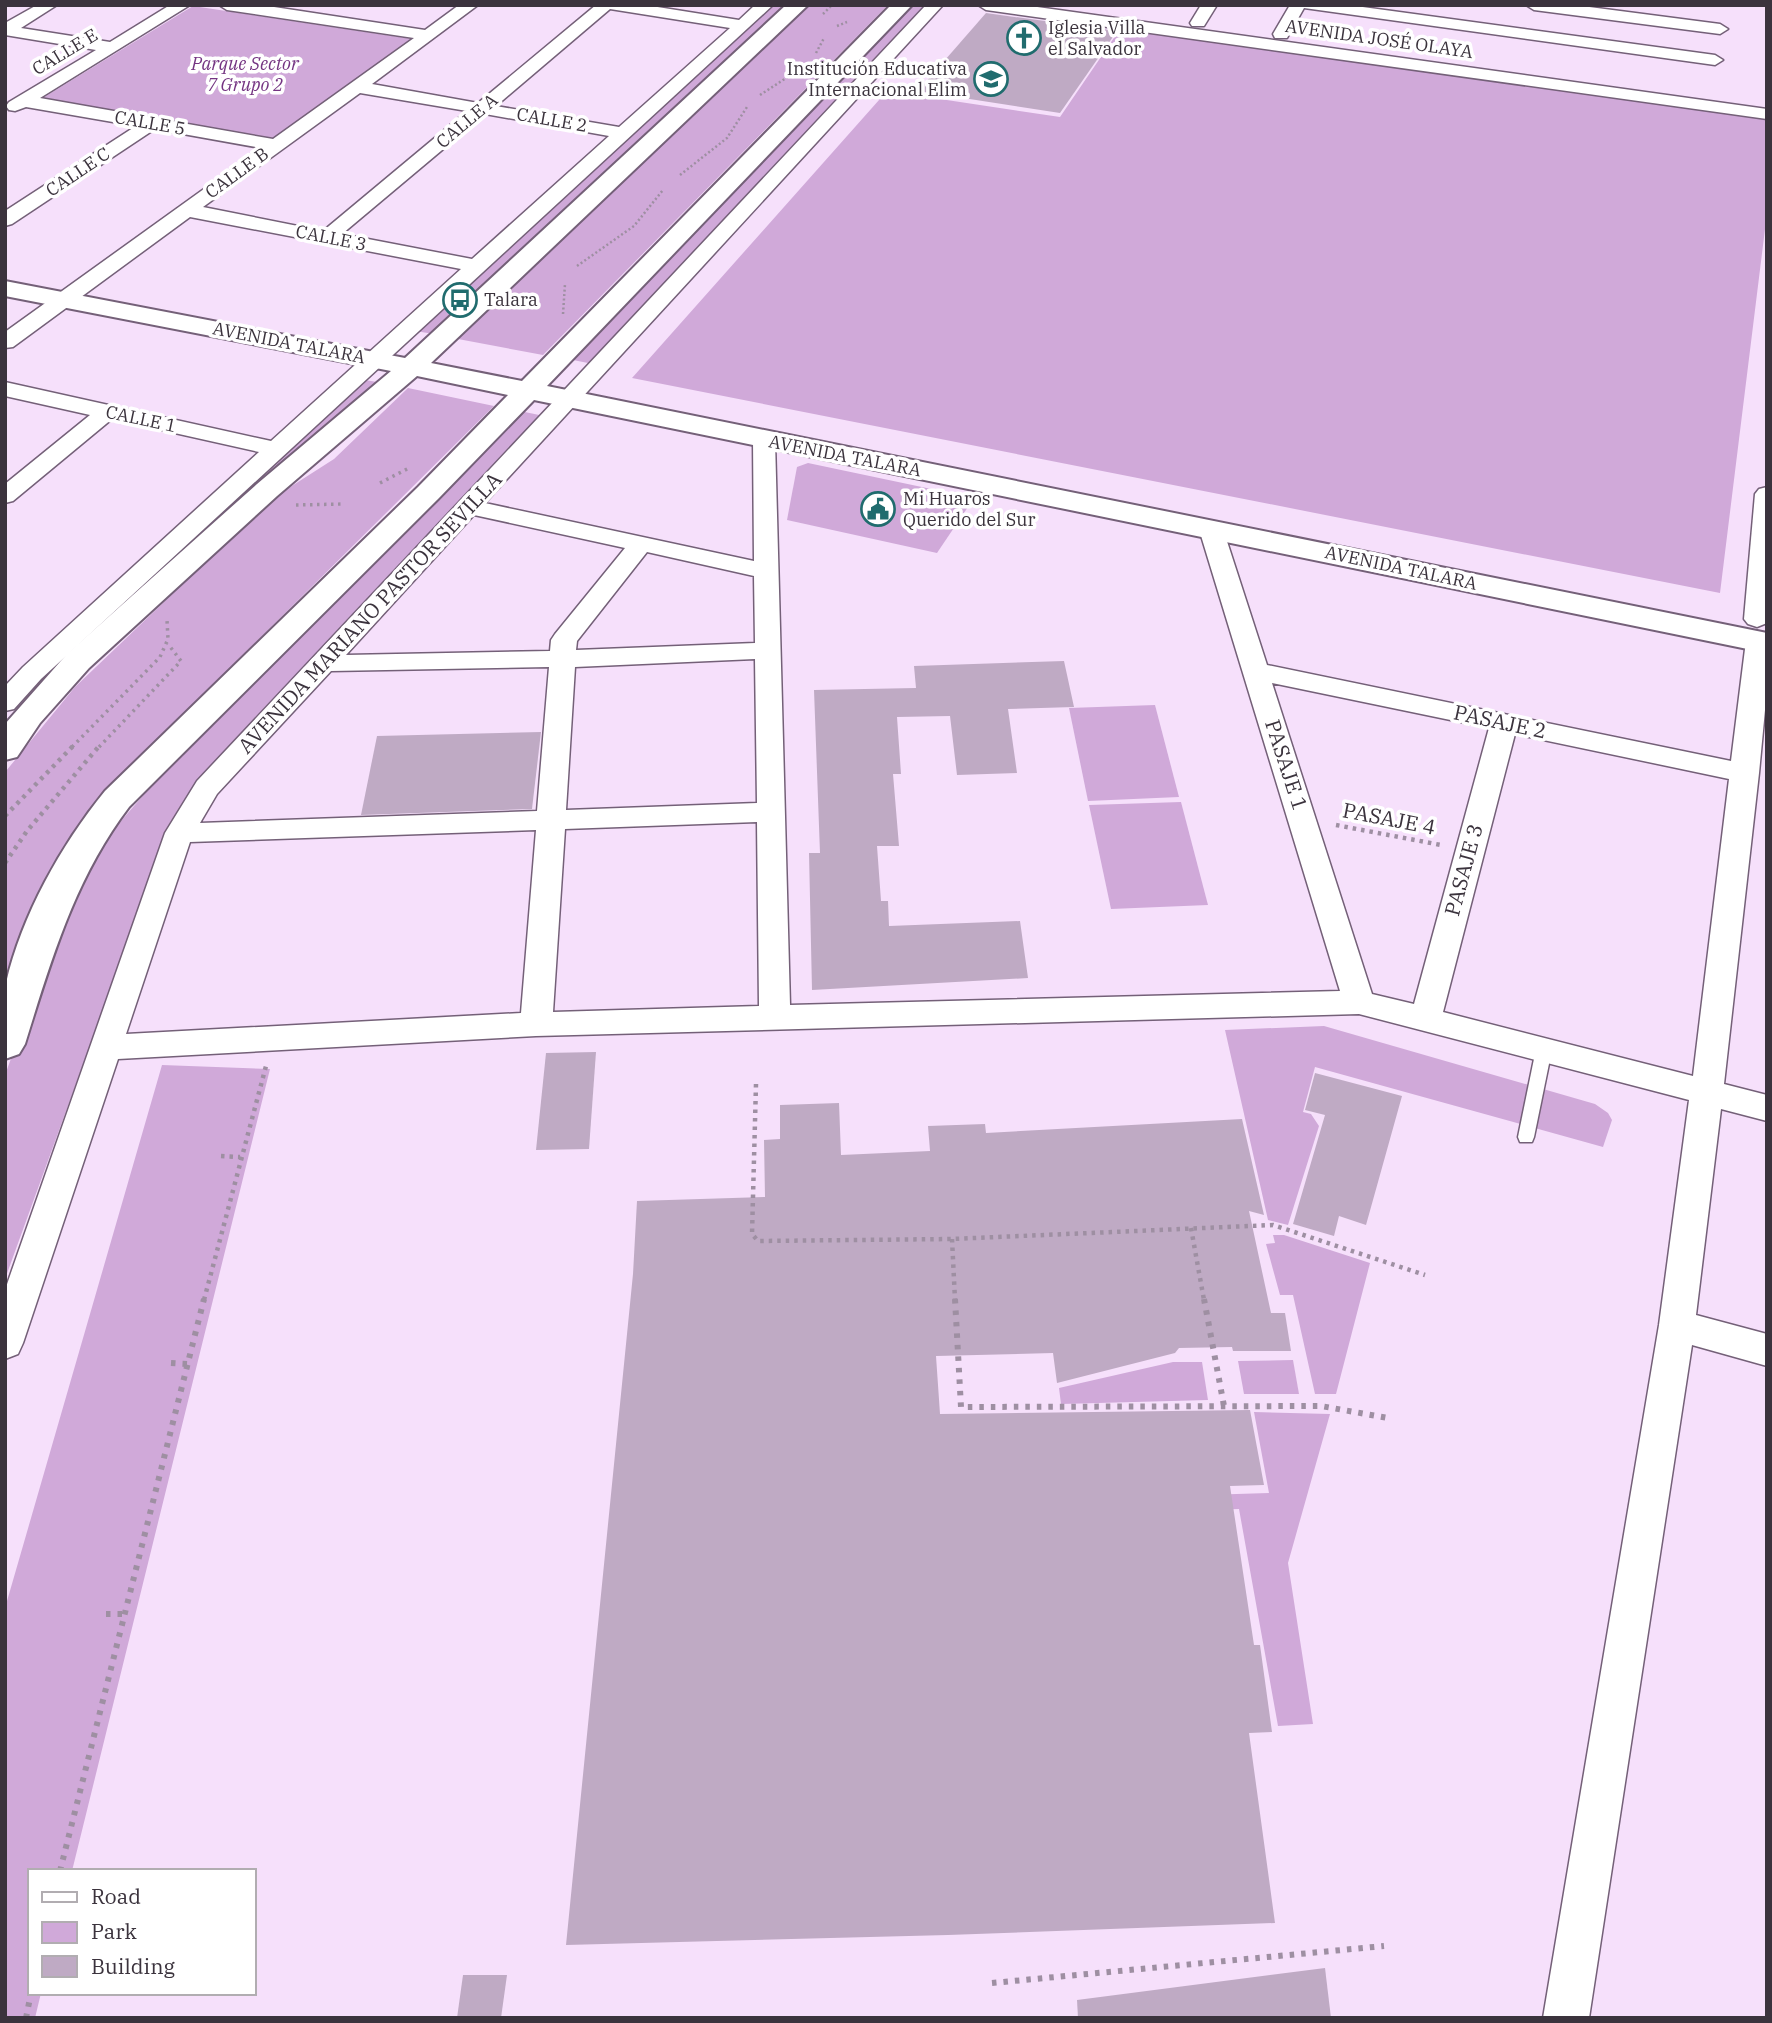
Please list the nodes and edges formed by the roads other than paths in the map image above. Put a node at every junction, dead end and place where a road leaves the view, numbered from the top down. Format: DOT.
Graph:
graph roads {
  1 [pos="49,5"];
  2 [pos="182,5"];
  3 [pos="227,5"];
  4 [pos="326,5"];
  5 [pos="470,5"];
  6 [pos="606,5"];
  7 [pos="612,5"];
  8 [pos="765,5"];
  9 [pos="798,5"];
  10 [pos="902,5"];
  11 [pos="935,5"];
  12 [pos="986,5"];
  13 [pos="1073,5"];
  14 [pos="1209,5"];
  15 [pos="1298,5"];
  16 [pos="1310,5"];
  17 [pos="1534,5"];
  18 [pos="308,17"];
  19 [pos="1198,23"];
  20 [pos="743,25"];
  21 [pos="5,30"];
  22 [pos="1281,34"];
  23 [pos="428,35"];
  24 [pos="112,47"];
  25 [pos="1715,60"];
  26 [pos="1711,82"];
  27 [pos="1586,83"];
  28 [pos="357,87"];
  29 [pos="24,101"];
  30 [pos="1767,101"];
  31 [pos="482,108"];
  32 [pos="5,113"];
  33 [pos="1767,114"];
  34 [pos="151,124"];
  35 [pos="624,132"];
  36 [pos="276,145"];
  37 [pos="186,210"];
  38 [pos="5,220"];
  39 [pos="327,237"];
  40 [pos="476,266"];
  41 [pos="5,270"];
  42 [pos="5,288"];
  43 [pos="72,292"];
  44 [pos="5,342"];
  45 [pos="382,352"];
  46 [pos="419,360"];
  47 [pos="533,384"];
  48 [pos="5,389"];
  49 [pos="573,392"];
  50 [pos="107,412"];
  51 [pos="764,440"];
  52 [pos="276,449"];
  53 [pos="5,496"];
  54 [pos="1766,502"];
  55 [pos="470,507"];
  56 [pos="1211,529"];
  57 [pos="641,544"];
  58 [pos="766,571"];
  59 [pos="1762,631"];
  60 [pos="768,650"];
  61 [pos="563,659"];
  62 [pos="324,663"];
  63 [pos="5,666"];
  64 [pos="1256,671"];
  65 [pos="32,673"];
  66 [pos="5,703"];
  67 [pos="1504,722"];
  68 [pos="5,749"];
  69 [pos="1745,773"];
  70 [pos="771,812"];
  71 [pos="551,820"];
  72 [pos="179,833"];
  73 [pos="1359,1002"];
  74 [pos="775,1018"];
  75 [pos="1426,1018"];
  76 [pos="536,1024"];
  77 [pos="5,1044"];
  78 [pos="107,1047"];
  79 [pos="1544,1049"];
  80 [pos="1707,1092"];
  81 [pos="1767,1108"];
  82 [pos="1526,1138"];
  83 [pos="1677,1325"];
  84 [pos="5,1343"];
  85 [pos="1767,1350"];
  86 [pos="1566,2018"];
  1 -- 21 [label="street"];
  2 -- 24 [label="street, CALLE E"];
  3 -- 18 [label="street"];
  4 -- 18 [label="street"];
  5 -- 23 [label="street, CALLE B"];
  6 -- 31 [label="street, CALLE A"];
  7 -- 20 [label="street"];
  8 -- 20 [label="street"];
  9 -- 46 [label="main road"];
  10 -- 47 [label="main road, AVENIDA MARIANO PASTOR SEVILLA"];
  11 -- 49 [label="street, AVENIDA MARIANO PASTOR SEVILLA"];
  12 -- 27 [label="street, AVENIDA JOSÉ OLAYA"];
  13 -- 19 [label="street, AVENIDA JOSÉ OLAYA"];
  14 -- 19 [label="street"];
  15 -- 22 [label="street"];
  16 -- 25 [label="street"];
  17 -- 25 [label="street"];
  18 -- 23 [label="street"];
  19 -- 22 [label="street, AVENIDA JOSÉ OLAYA"];
  20 -- 35 [label="street"];
  21 -- 24 [label="street"];
  22 -- 27 [label="street, AVENIDA JOSÉ OLAYA"];
  23 -- 28 [label="street, CALLE B"];
  24 -- 29 [label="street, CALLE E"];
  25 -- 26 [label="street"];
  27 -- 30 [label="street, AVENIDA JOSÉ OLAYA"];
  27 -- 33 [label="street, AVENIDA JOSÉ OLAYA"];
  28 -- 31 [label="street, CALLE 2"];
  28 -- 36 [label="street, CALLE B"];
  29 -- 32 [label="street, CALLE E"];
  29 -- 34 [label="street, CALLE 5"];
  31 -- 35 [label="street, CALLE 2"];
  31 -- 39 [label="street, CALLE A"];
  34 -- 36 [label="street, CALLE 5"];
  34 -- 38 [label="street, CALLE C"];
  35 -- 40 [label="street"];
  36 -- 37 [label="street, CALLE B"];
  37 -- 39 [label="street, CALLE 3"];
  37 -- 43 [label="street, CALLE B"];
  39 -- 40 [label="street, CALLE 3"];
  40 -- 45 [label="street"];
  41 -- 43 [label="main road, AVENIDA TALARA"];
  42 -- 43 [label="main road, AVENIDA TALARA"];
  43 -- 44 [label="street, CALLE B"];
  43 -- 45 [label="main road, AVENIDA TALARA"];
  45 -- 46 [label="main road, AVENIDA TALARA"];
  45 -- 52 [label="street"];
  46 -- 47 [label="main road, AVENIDA TALARA"];
  46 -- 68 [label="main road"];
  47 -- 49 [label="main road, AVENIDA TALARA"];
  47 -- 77 [label="main road, AVENIDA MARIANO PASTOR SEVILLA"];
  48 -- 50 [label="street, CALLE 1"];
  49 -- 51 [label="main road, AVENIDA TALARA"];
  49 -- 55 [label="street, AVENIDA MARIANO PASTOR SEVILLA"];
  49 -- 59 [label="main road, AVENIDA TALARA"];
  50 -- 52 [label="street, CALLE 1"];
  50 -- 53 [label="street"];
  51 -- 56 [label="main road, AVENIDA TALARA"];
  51 -- 58 [label="street"];
  52 -- 65 [label="street"];
  54 -- 59 [label="street"];
  55 -- 57 [label="street"];
  55 -- 62 [label="street, AVENIDA MARIANO PASTOR SEVILLA"];
  56 -- 59 [label="main road, AVENIDA TALARA"];
  56 -- 64 [label="street, PASAJE 1"];
  57 -- 58 [label="street"];
  57 -- 61 [label="street"];
  58 -- 60 [label="street"];
  59 -- 69 [label="street"];
  60 -- 61 [label="street"];
  60 -- 70 [label="street"];
  61 -- 62 [label="street"];
  61 -- 71 [label="street"];
  62 -- 72 [label="street, AVENIDA MARIANO PASTOR SEVILLA"];
  63 -- 65 [label="street"];
  64 -- 67 [label="street, PASAJE 2"];
  64 -- 73 [label="street, PASAJE 1"];
  65 -- 66 [label="street"];
  67 -- 69 [label="street, PASAJE 2"];
  67 -- 75 [label="street, PASAJE 3"];
  69 -- 80 [label="street"];
  70 -- 71 [label="street"];
  70 -- 74 [label="street"];
  71 -- 72 [label="street"];
  71 -- 76 [label="street"];
  72 -- 78 [label="street, AVENIDA MARIANO PASTOR SEVILLA"];
  73 -- 74 [label="street"];
  73 -- 75 [label="street"];
  74 -- 76 [label="street"];
  75 -- 79 [label="street"];
  76 -- 78 [label="street"];
  78 -- 84 [label="street, AVENIDA MARIANO PASTOR SEVILLA"];
  79 -- 80 [label="street"];
  79 -- 82 [label="lane"];
  80 -- 81 [label="street"];
  80 -- 83 [label="street"];
  83 -- 85 [label="street"];
  83 -- 86 [label="street"];
}
